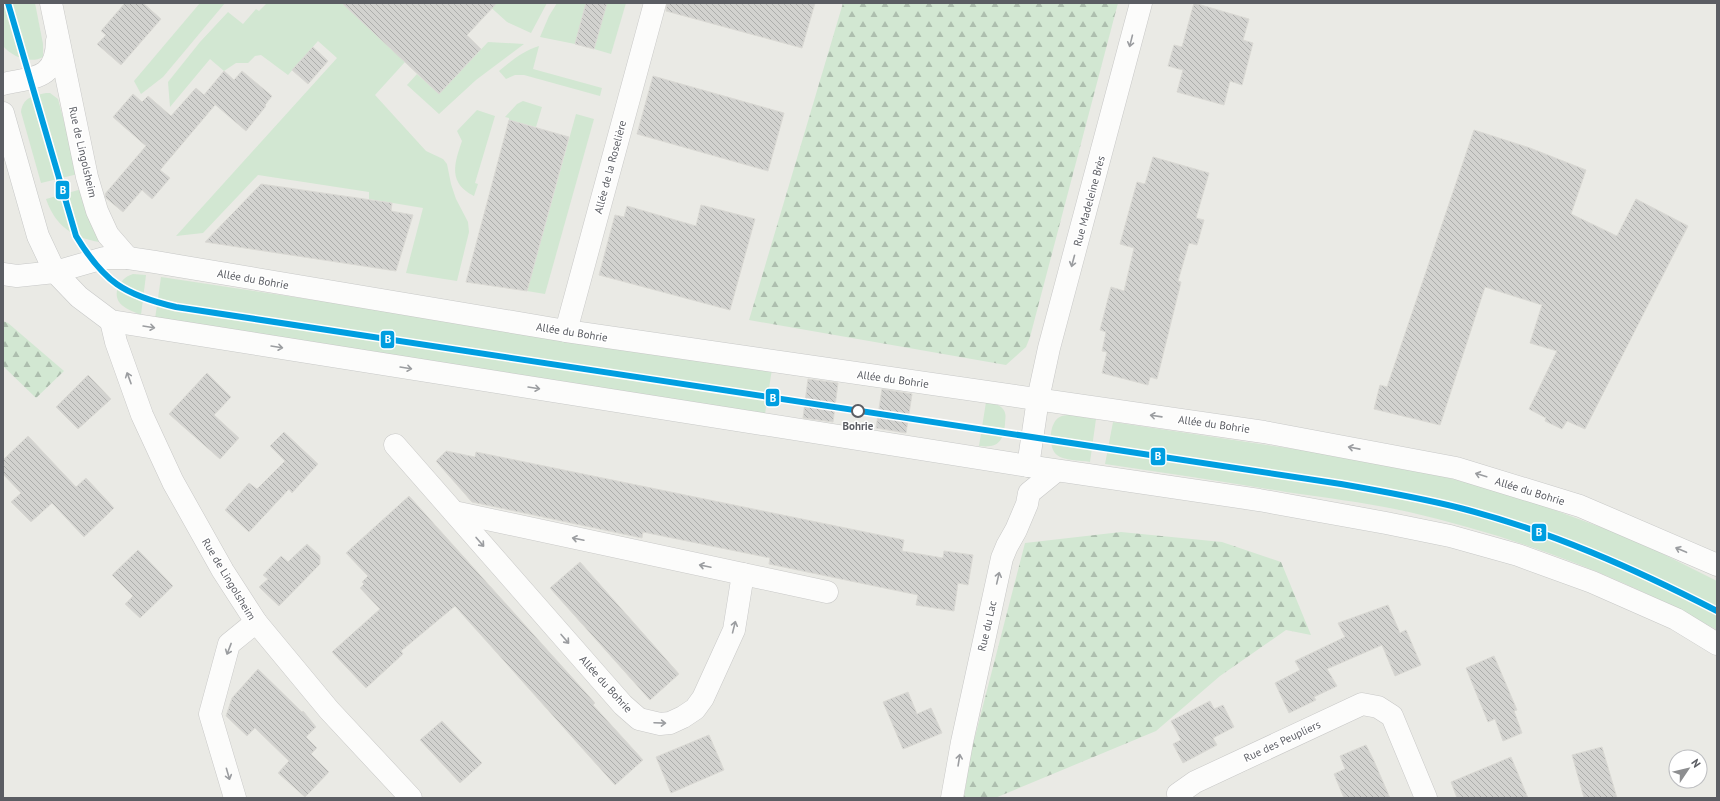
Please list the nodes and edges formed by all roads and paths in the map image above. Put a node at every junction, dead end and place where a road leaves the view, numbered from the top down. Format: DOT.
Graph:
graph roads {
  1 [pos="51,3"];
  2 [pos="655,3"];
  3 [pos="1141,3"];
  4 [pos="58,36"];
  5 [pos="3,84"];
  6 [pos="3,113"];
  7 [pos="128,258"];
  8 [pos="55,272"];
  9 [pos="3,274"];
  10 [pos="111,321"];
  11 [pos="566,331"];
  12 [pos="1038,399"];
  13 [pos="395,445"];
  14 [pos="1028,466"];
  15 [pos="1056,470"];
  16 [pos="454,512"];
  17 [pos="1717,565"];
  18 [pos="743,574"];
  19 [pos="827,592"];
  20 [pos="256,622"];
  21 [pos="1717,644"];
  22 [pos="234,798"];
  23 [pos="411,798"];
  24 [pos="952,798"];
  25 [pos="1179,798"];
  26 [pos="1426,798"];
  1 -- 4 [label="main road, Rue de Lingolsheim"];
  2 -- 11 [label="main road, Allée de la Roselière"];
  3 -- 12 [label="main road, Rue Madeleine Brès, one-way"];
  4 -- 5 [label="main road, Rue de Lingolsheim"];
  4 -- 7 [label="main road, Rue de Lingolsheim"];
  6 -- 8 [label="main road"];
  7 -- 8 [label="main road, Allée du Bohrie"];
  7 -- 11 [label="main road, Allée du Bohrie"];
  8 -- 9 [label="main road, Allée du Bohrie"];
  8 -- 10 [label="main road"];
  10 -- 14 [label="main road, one-way"];
  20 -- 10 [label="main road, Rue de Lingolsheim, one-way"];
  11 -- 12 [label="main road, Allée du Bohrie"];
  12 -- 14 [label="main road, Rue Madeleine Brès"];
  17 -- 12 [label="main road, Allée du Bohrie, one-way"];
  13 -- 16 [label="main road, Allée du Bohrie"];
  14 -- 15 [label="main road"];
  15 -- 21 [label="main road"];
  24 -- 15 [label="main road, Rue du Lac, one-way"];
  18 -- 16 [label="main road, one-way"];
  16 -- 18 [label="main road, Allée du Bohrie, one-way"];
  18 -- 19 [label="main road"];
  20 -- 22 [label="main road, one-way"];
  20 -- 23 [label="main road, Rue de Lingolsheim"];
  25 -- 26 [label="main road, Rue des Peupliers"];
}
